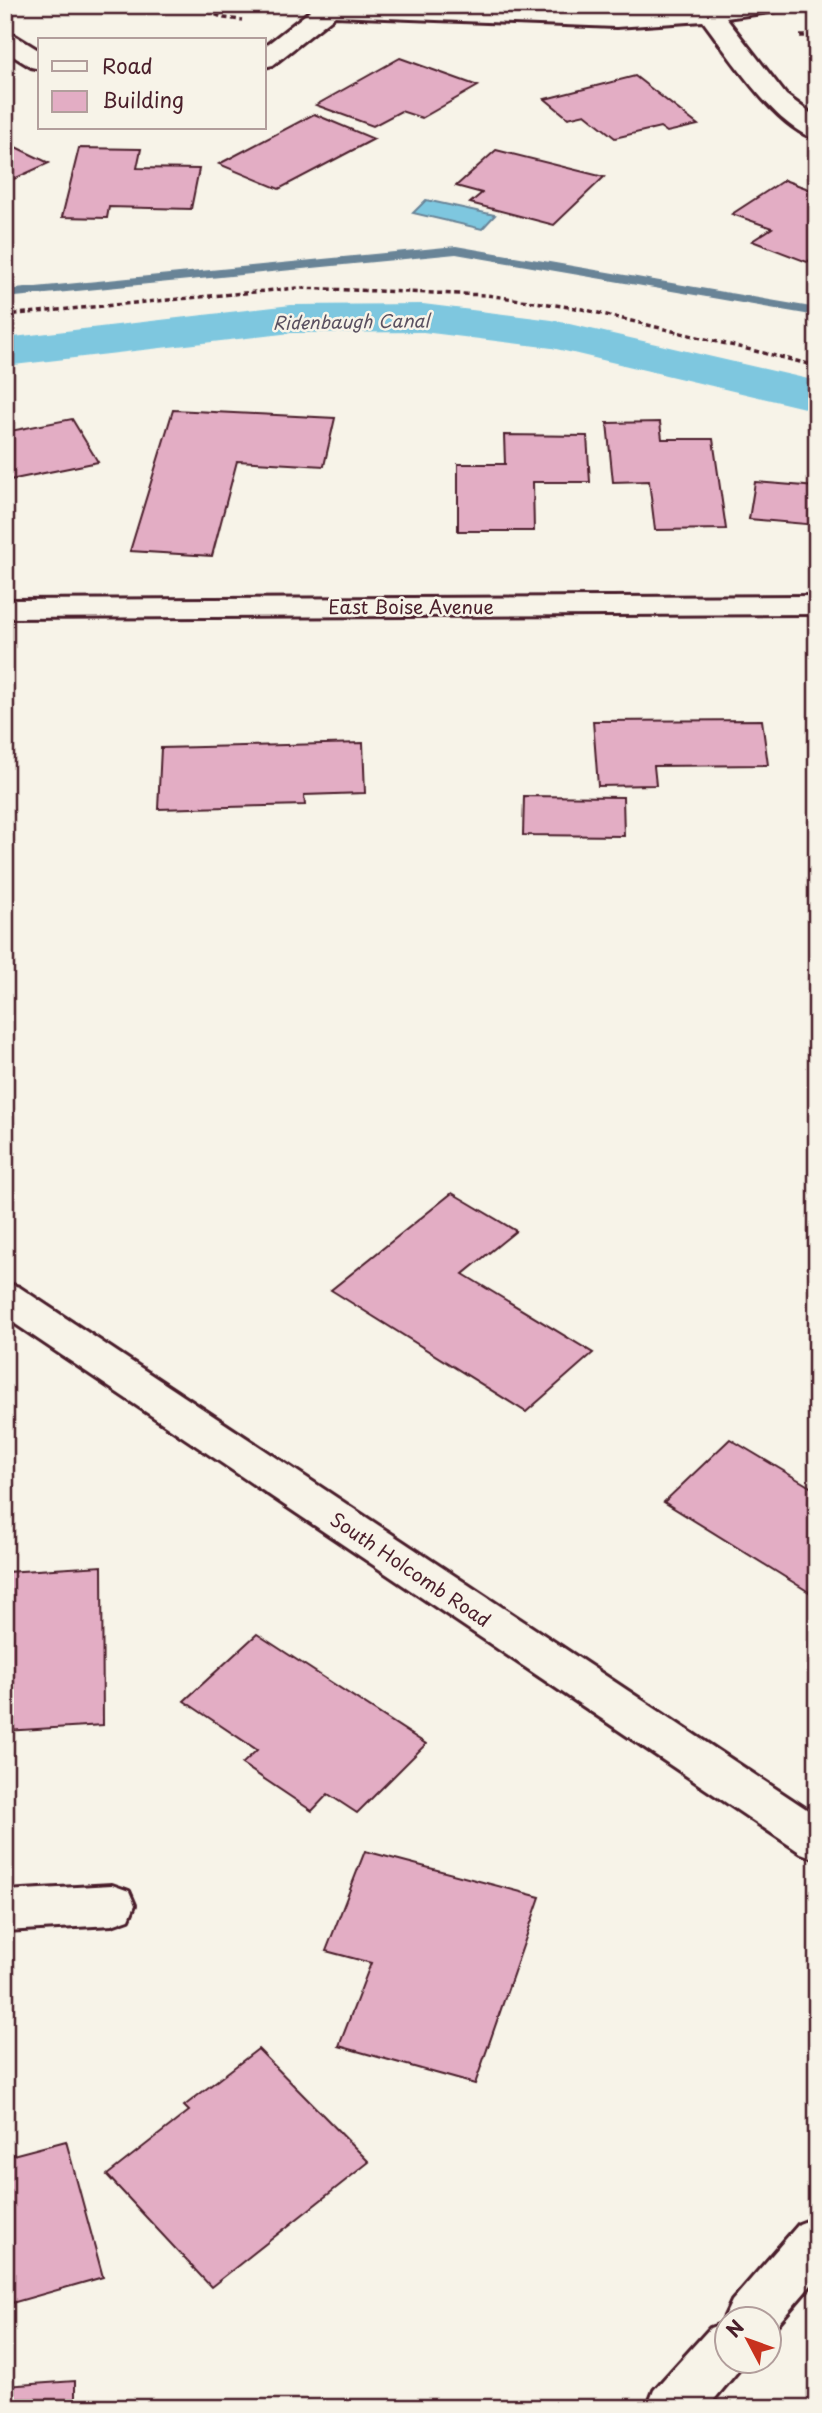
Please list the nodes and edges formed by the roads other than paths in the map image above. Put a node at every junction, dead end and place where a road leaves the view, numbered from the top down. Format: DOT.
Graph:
graph roads {
  1 [pos="775,5"];
  2 [pos="323,7"];
  3 [pos="704,8"];
  4 [pos="5,40"];
  5 [pos="266,58"];
  6 [pos="38,61"];
  7 [pos="817,131"];
  8 [pos="817,605"];
  9 [pos="5,608"];
  10 [pos="5,1297"];
  11 [pos="817,1840"];
  12 [pos="112,1905"];
  13 [pos="5,1911"];
  14 [pos="817,2240"];
  15 [pos="763,2304"];
  16 [pos="714,2359"];
  17 [pos="673,2408"];
  1 -- 3 [label="street"];
  2 -- 3 [label="street"];
  2 -- 5 [label="street"];
  3 -- 7 [label="street"];
  4 -- 6 [label="street"];
  8 -- 9 [label="street, East Boise Avenue"];
  10 -- 11 [label="street, South Holcomb Road"];
  12 -- 13 [label="street"];
  14 -- 15 [label="street"];
  16 -- 17 [label="street"];
}
